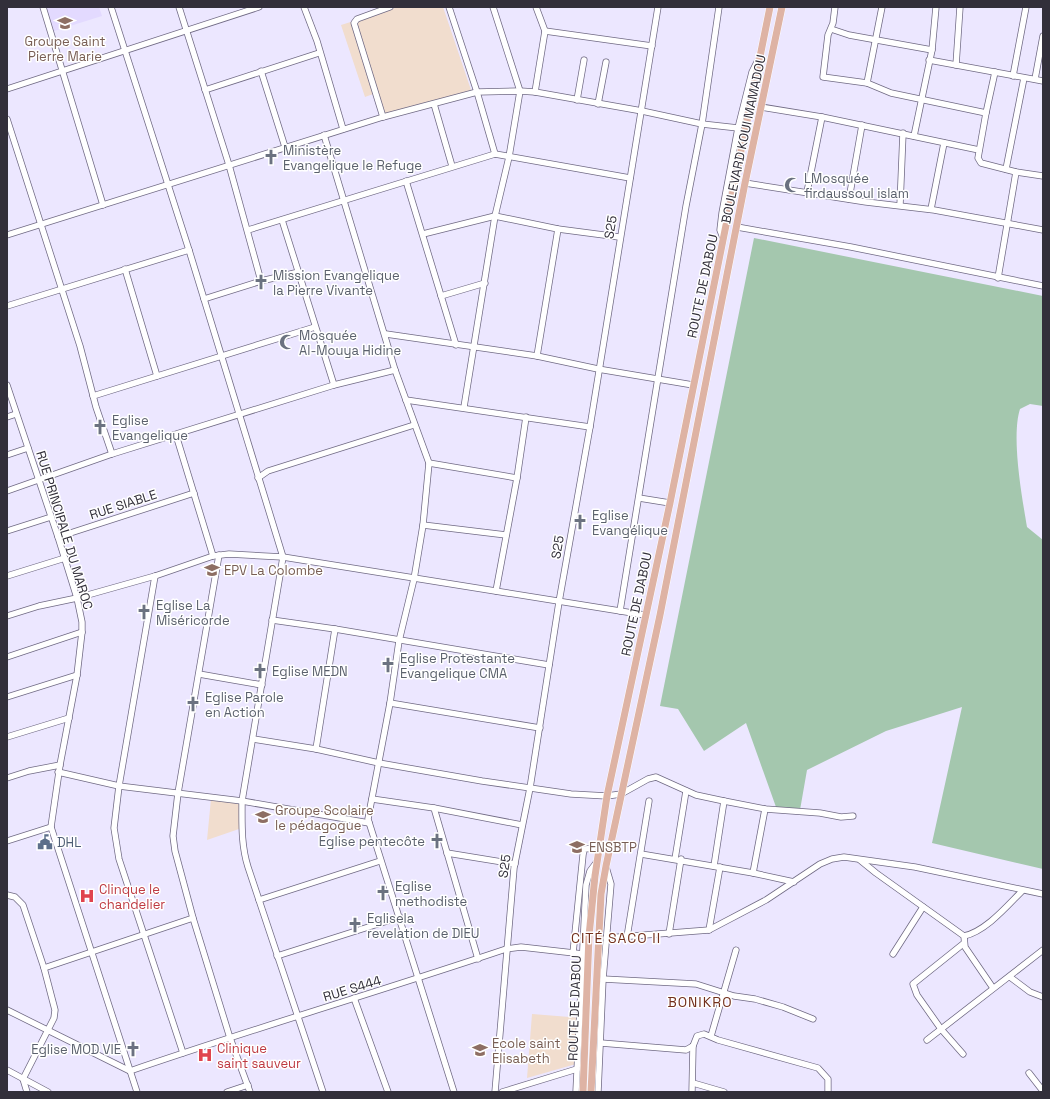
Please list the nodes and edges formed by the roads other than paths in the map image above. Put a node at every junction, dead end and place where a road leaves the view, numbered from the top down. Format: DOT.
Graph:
graph roads {
  1 [pos="43,7"];
  2 [pos="111,7"];
  3 [pos="178,7"];
  4 [pos="259,7"];
  5 [pos="304,7"];
  6 [pos="390,7"];
  7 [pos="449,7"];
  8 [pos="493,7"];
  9 [pos="536,7"];
  10 [pos="658,7"];
  11 [pos="719,7"];
  12 [pos="770,7"];
  13 [pos="782,7"];
  14 [pos="835,7"];
  15 [pos="882,7"];
  16 [pos="936,7"];
  17 [pos="960,7"];
  18 [pos="1026,7"];
  19 [pos="242,10"];
  20 [pos="831,29"];
  21 [pos="186,30"];
  22 [pos="545,31"];
  23 [pos="1043,36"];
  24 [pos="875,39"];
  25 [pos="652,46"];
  26 [pos="932,50"];
  27 [pos="125,51"];
  28 [pos="319,54"];
  29 [pos="760,57"];
  30 [pos="584,60"];
  31 [pos="929,60"];
  32 [pos="606,62"];
  33 [pos="956,65"];
  34 [pos="62,71"];
  35 [pos="261,72"];
  36 [pos="995,72"];
  37 [pos="1012,76"];
  38 [pos="1024,78"];
  39 [pos="1034,79"];
  40 [pos="1043,81"];
  41 [pos="867,84"];
  42 [pos="7,89"];
  43 [pos="206,90"];
  44 [pos="520,90"];
  45 [pos="477,92"];
  46 [pos="535,92"];
  47 [pos="922,99"];
  48 [pos="577,100"];
  49 [pos="434,104"];
  50 [pos="598,104"];
  51 [pos="761,107"];
  52 [pos="642,111"];
  53 [pos="986,112"];
  54 [pos="383,117"];
  55 [pos="822,117"];
  56 [pos="7,119"];
  57 [pos="702,124"];
  58 [pos="862,125"];
  59 [pos="738,128"];
  60 [pos="343,129"];
  61 [pos="903,133"];
  62 [pos="324,135"];
  63 [pos="914,136"];
  64 [pos="944,143"];
  65 [pos="285,147"];
  66 [pos="979,150"];
  67 [pos="495,154"];
  68 [pos="509,157"];
  69 [pos="229,165"];
  70 [pos="452,166"];
  71 [pos="1006,169"];
  72 [pos="1016,172"];
  73 [pos="1043,176"];
  74 [pos="630,178"];
  75 [pos="406,181"];
  76 [pos="745,183"];
  77 [pos="167,184"];
  78 [pos="807,192"];
  79 [pos="849,199"];
  80 [pos="343,201"];
  81 [pos="900,205"];
  82 [pos="103,206"];
  83 [pos="931,209"];
  84 [pos="495,216"];
  85 [pos="282,220"];
  86 [pos="1008,224"];
  87 [pos="41,225"];
  88 [pos="737,227"];
  89 [pos="558,229"];
  90 [pos="248,230"];
  91 [pos="1043,230"];
  92 [pos="423,234"];
  93 [pos="7,235"];
  94 [pos="619,238"];
  95 [pos="724,241"];
  96 [pos="189,250"];
  97 [pos="125,269"];
  98 [pos="299,272"];
  99 [pos="998,278"];
  100 [pos="261,281"];
  101 [pos="485,283"];
  102 [pos="1043,286"];
  103 [pos="60,289"];
  104 [pos="441,296"];
  105 [pos="204,299"];
  106 [pos="7,306"];
  107 [pos="315,328"];
  108 [pos="386,334"];
  109 [pos="456,345"];
  110 [pos="475,347"];
  111 [pos="537,356"];
  112 [pos="221,357"];
  113 [pos="598,369"];
  114 [pos="395,370"];
  115 [pos="158,376"];
  116 [pos="658,379"];
  117 [pos="7,385"];
  118 [pos="693,385"];
  119 [pos="334,386"];
  120 [pos="93,396"];
  121 [pos="406,400"];
  122 [pos="464,407"];
  123 [pos="16,414"];
  124 [pos="239,416"];
  125 [pos="7,417"];
  126 [pos="526,417"];
  127 [pos="414,425"];
  128 [pos="590,427"];
  129 [pos="176,435"];
  130 [pos="28,448"];
  131 [pos="112,454"];
  132 [pos="7,455"];
  133 [pos="429,464"];
  134 [pos="258,478"];
  135 [pos="517,478"];
  136 [pos="39,481"];
  137 [pos="7,491"];
  138 [pos="194,493"];
  139 [pos="639,498"];
  140 [pos="670,503"];
  141 [pos="51,517"];
  142 [pos="423,524"];
  143 [pos="7,531"];
  144 [pos="506,536"];
  145 [pos="58,537"];
  146 [pos="216,555"];
  147 [pos="283,557"];
  148 [pos="65,558"];
  149 [pos="7,576"];
  150 [pos="155,576"];
  151 [pos="414,579"];
  152 [pos="496,591"];
  153 [pos="77,598"];
  154 [pos="559,602"];
  155 [pos="620,611"];
  156 [pos="645,614"];
  157 [pos="7,616"];
  158 [pos="272,620"];
  159 [pos="335,629"];
  160 [pos="82,632"];
  161 [pos="399,641"];
  162 [pos="7,657"];
  163 [pos="549,665"];
  164 [pos="199,674"];
  165 [pos="77,675"];
  166 [pos="262,685"];
  167 [pos="7,697"];
  168 [pos="390,703"];
  169 [pos="69,718"];
  170 [pos="540,728"];
  171 [pos="7,737"];
  172 [pos="253,739"];
  173 [pos="316,749"];
  174 [pos="379,762"];
  175 [pos="60,765"];
  176 [pos="58,772"];
  177 [pos="7,778"];
  178 [pos="119,786"];
  179 [pos="530,788"];
  180 [pos="686,791"];
  181 [pos="178,793"];
  182 [pos="621,794"];
  183 [pos="607,796"];
  184 [pos="372,799"];
  185 [pos="242,801"];
  186 [pos="649,801"];
  187 [pos="724,801"];
  188 [pos="434,808"];
  189 [pos="765,809"];
  190 [pos="853,816"];
  191 [pos="369,824"];
  192 [pos="522,825"];
  193 [pos="51,827"];
  194 [pos="7,841"];
  195 [pos="599,848"];
  196 [pos="447,853"];
  197 [pos="641,854"];
  198 [pos="678,859"];
  199 [pos="860,859"];
  200 [pos="380,861"];
  201 [pos="596,862"];
  202 [pos="515,864"];
  203 [pos="606,866"];
  204 [pos="717,867"];
  205 [pos="753,872"];
  206 [pos="794,882"];
  207 [pos="578,884"];
  208 [pos="586,885"];
  209 [pos="1022,891"];
  210 [pos="1043,894"];
  211 [pos="7,895"];
  212 [pos="259,900"];
  213 [pos="923,907"];
  214 [pos="400,917"];
  215 [pos="193,918"];
  216 [pos="709,930"];
  217 [pos="145,934"];
  218 [pos="669,934"];
  219 [pos="964,936"];
  220 [pos="627,937"];
  221 [pos="606,938"];
  222 [pos="963,944"];
  223 [pos="506,949"];
  224 [pos="736,950"];
  225 [pos="1043,950"];
  226 [pos="91,952"];
  227 [pos="573,953"];
  228 [pos="583,954"];
  229 [pos="893,954"];
  230 [pos="277,956"];
  231 [pos="478,959"];
  232 [pos="44,968"];
  233 [pos="1010,977"];
  234 [pos="419,979"];
  235 [pos="603,979"];
  236 [pos="993,988"];
  237 [pos="724,992"];
  238 [pos="1043,997"];
  239 [pos="354,998"];
  240 [pos="7,1010"];
  241 [pos="298,1016"];
  242 [pos="813,1019"];
  243 [pos="47,1029"];
  244 [pos="941,1029"];
  245 [pos="711,1036"];
  246 [pos="230,1038"];
  247 [pos="927,1040"];
  248 [pos="601,1043"];
  249 [pos="693,1046"];
  250 [pos="183,1053"];
  251 [pos="963,1054"];
  252 [pos="577,1069"];
  253 [pos="7,1070"];
  254 [pos="130,1072"];
  255 [pos="1029,1073"];
  256 [pos="23,1079"];
  257 [pos="693,1083"];
  258 [pos="248,1085"];
  259 [pos="1043,1091"];
  260 [pos="27,1092"];
  261 [pos="48,1092"];
  262 [pos="137,1092"];
  263 [pos="227,1092"];
  264 [pos="250,1092"];
  265 [pos="323,1092"];
  266 [pos="388,1092"];
  267 [pos="454,1092"];
  268 [pos="495,1092"];
  269 [pos="502,1092"];
  270 [pos="576,1092"];
  271 [pos="583,1092"];
  272 [pos="591,1092"];
  273 [pos="598,1092"];
  274 [pos="692,1092"];
  275 [pos="724,1092"];
  276 [pos="828,1092"];
  1 -- 34 [label="street"];
  2 -- 27 [label="street"];
  3 -- 21 [label="street"];
  4 -- 19 [label="street"];
  5 -- 28 [label="street"];
  6 -- 54 [label="street"];
  7 -- 45 [label="street"];
  8 -- 44 [label="street"];
  9 -- 22 [label="street"];
  10 -- 25 [label="street, S25"];
  11 -- 57 [label="street"];
  12 -- 29 [label="main road, ROUTE DE DABOU"];
  13 -- 51 [label="main road, BOULEVARD KOUI MAMADOU"];
  14 -- 20 [label="street"];
  15 -- 24 [label="street"];
  16 -- 26 [label="street"];
  17 -- 33 [label="street"];
  18 -- 37 [label="street"];
  19 -- 21 [label="street"];
  20 -- 24 [label="street"];
  20 -- 41 [label="street"];
  21 -- 27 [label="street"];
  21 -- 43 [label="street"];
  22 -- 25 [label="street"];
  22 -- 46 [label="street"];
  23 -- 39 [label="street"];
  24 -- 26 [label="street"];
  24 -- 41 [label="street"];
  25 -- 52 [label="street, S25"];
  26 -- 31 [label="street"];
  27 -- 34 [label="street"];
  27 -- 77 [label="street"];
  28 -- 35 [label="street"];
  28 -- 60 [label="street"];
  29 -- 59 [label="street"];
  29 -- 95 [label="main road, ROUTE DE DABOU"];
  30 -- 48 [label="street"];
  31 -- 33 [label="street"];
  31 -- 47 [label="street"];
  32 -- 50 [label="street"];
  33 -- 36 [label="street"];
  34 -- 42 [label="street"];
  34 -- 82 [label="street"];
  35 -- 43 [label="street"];
  35 -- 65 [label="street"];
  36 -- 37 [label="street"];
  36 -- 53 [label="street"];
  37 -- 38 [label="street"];
  38 -- 39 [label="street"];
  38 -- 71 [label="street"];
  39 -- 40 [label="street"];
  41 -- 47 [label="street"];
  43 -- 69 [label="street"];
  44 -- 45 [label="street"];
  44 -- 46 [label="street"];
  44 -- 68 [label="street"];
  45 -- 49 [label="street"];
  45 -- 67 [label="street"];
  46 -- 48 [label="street"];
  47 -- 53 [label="street"];
  47 -- 63 [label="street"];
  48 -- 50 [label="street"];
  49 -- 54 [label="street"];
  49 -- 70 [label="street"];
  50 -- 52 [label="street"];
  51 -- 55 [label="street"];
  51 -- 76 [label="main road, BOULEVARD KOUI MAMADOU"];
  52 -- 57 [label="street"];
  52 -- 74 [label="street, S25"];
  53 -- 66 [label="street"];
  54 -- 60 [label="street"];
  55 -- 58 [label="street"];
  55 -- 78 [label="street"];
  56 -- 87 [label="street"];
  57 -- 59 [label="street"];
  57 -- 116 [label="street"];
  58 -- 61 [label="street"];
  58 -- 79 [label="street"];
  59 -- 95 [label="street"];
  60 -- 62 [label="street"];
  61 -- 63 [label="street"];
  61 -- 81 [label="street"];
  62 -- 65 [label="street"];
  62 -- 80 [label="street"];
  63 -- 64 [label="street"];
  64 -- 66 [label="street"];
  64 -- 83 [label="street"];
  65 -- 69 [label="street"];
  66 -- 71 [label="street"];
  67 -- 68 [label="street"];
  67 -- 70 [label="street"];
  68 -- 74 [label="street"];
  68 -- 84 [label="street"];
  69 -- 77 [label="street"];
  69 -- 90 [label="street"];
  70 -- 75 [label="street"];
  71 -- 72 [label="street"];
  72 -- 73 [label="street"];
  72 -- 86 [label="street"];
  74 -- 94 [label="street, S25"];
  75 -- 80 [label="street"];
  75 -- 92 [label="street"];
  76 -- 78 [label="street"];
  76 -- 88 [label="main road, BOULEVARD KOUI MAMADOU"];
  77 -- 82 [label="street"];
  77 -- 96 [label="street"];
  78 -- 79 [label="street"];
  79 -- 81 [label="street"];
  80 -- 85 [label="street"];
  80 -- 108 [label="street"];
  81 -- 83 [label="street"];
  82 -- 87 [label="street"];
  83 -- 86 [label="street"];
  84 -- 89 [label="street"];
  84 -- 92 [label="street"];
  84 -- 101 [label="street"];
  85 -- 90 [label="street"];
  85 -- 98 [label="street"];
  86 -- 91 [label="street"];
  86 -- 99 [label="street"];
  87 -- 93 [label="street"];
  87 -- 103 [label="street"];
  88 -- 99 [label="street"];
  88 -- 182 [label="main road, BOULEVARD KOUI MAMADOU"];
  89 -- 94 [label="street"];
  89 -- 111 [label="street"];
  90 -- 100 [label="street"];
  92 -- 104 [label="street"];
  94 -- 113 [label="street, S25"];
  95 -- 118 [label="main road, ROUTE DE DABOU"];
  96 -- 97 [label="street"];
  96 -- 105 [label="street"];
  97 -- 103 [label="street"];
  97 -- 115 [label="street"];
  98 -- 100 [label="street"];
  98 -- 107 [label="street"];
  99 -- 102 [label="street"];
  100 -- 105 [label="street"];
  101 -- 104 [label="street"];
  101 -- 110 [label="street"];
  103 -- 106 [label="street"];
  103 -- 120 [label="street"];
  104 -- 109 [label="street"];
  105 -- 112 [label="street"];
  107 -- 112 [label="street"];
  107 -- 119 [label="street"];
  108 -- 109 [label="street"];
  108 -- 114 [label="street"];
  109 -- 110 [label="street"];
  110 -- 111 [label="street"];
  110 -- 122 [label="street"];
  111 -- 113 [label="street"];
  112 -- 115 [label="street"];
  112 -- 124 [label="street"];
  113 -- 116 [label="street"];
  113 -- 128 [label="street, S25"];
  114 -- 119 [label="street"];
  114 -- 121 [label="street"];
  115 -- 120 [label="street"];
  116 -- 118 [label="street"];
  116 -- 139 [label="street"];
  117 -- 123 [label="street, RUE PRINCIPALE DU MAROC"];
  118 -- 140 [label="main road, ROUTE DE DABOU"];
  119 -- 124 [label="street"];
  120 -- 131 [label="street"];
  121 -- 122 [label="street"];
  121 -- 127 [label="street"];
  122 -- 126 [label="street"];
  123 -- 125 [label="street"];
  123 -- 130 [label="street, RUE PRINCIPALE DU MAROC"];
  124 -- 129 [label="street"];
  124 -- 134 [label="street"];
  126 -- 128 [label="street"];
  126 -- 135 [label="street"];
  127 -- 133 [label="street"];
  127 -- 134 [label="street"];
  128 -- 154 [label="street, S25"];
  129 -- 131 [label="street"];
  129 -- 138 [label="street"];
  130 -- 132 [label="street"];
  130 -- 136 [label="street, RUE PRINCIPALE DU MAROC"];
  131 -- 136 [label="street"];
  133 -- 135 [label="street"];
  133 -- 142 [label="street"];
  134 -- 147 [label="street"];
  135 -- 144 [label="street"];
  136 -- 137 [label="street"];
  136 -- 141 [label="street, RUE PRINCIPALE DU MAROC"];
  138 -- 145 [label="street, RUE SIABLE"];
  138 -- 146 [label="street"];
  139 -- 140 [label="street"];
  139 -- 155 [label="street"];
  140 -- 156 [label="main road, ROUTE DE DABOU"];
  141 -- 143 [label="street"];
  141 -- 145 [label="street, RUE PRINCIPALE DU MAROC"];
  142 -- 144 [label="street"];
  142 -- 151 [label="street"];
  144 -- 152 [label="street"];
  145 -- 148 [label="street, RUE PRINCIPALE DU MAROC"];
  146 -- 147 [label="street"];
  146 -- 150 [label="street"];
  146 -- 164 [label="street"];
  147 -- 151 [label="street"];
  147 -- 158 [label="street"];
  148 -- 149 [label="street"];
  148 -- 153 [label="street, RUE PRINCIPALE DU MAROC"];
  150 -- 153 [label="street"];
  150 -- 178 [label="street"];
  151 -- 152 [label="street"];
  151 -- 161 [label="street"];
  152 -- 154 [label="street"];
  153 -- 157 [label="street"];
  153 -- 160 [label="street, RUE PRINCIPALE DU MAROC"];
  154 -- 155 [label="street"];
  154 -- 163 [label="street, S25"];
  155 -- 156 [label="street"];
  156 -- 183 [label="main road, ROUTE DE DABOU"];
  158 -- 159 [label="street"];
  158 -- 166 [label="street"];
  159 -- 161 [label="street"];
  159 -- 173 [label="street"];
  160 -- 162 [label="street"];
  160 -- 165 [label="street, RUE PRINCIPALE DU MAROC"];
  161 -- 163 [label="street"];
  161 -- 168 [label="street"];
  163 -- 170 [label="street, S25"];
  164 -- 166 [label="street"];
  164 -- 181 [label="street"];
  165 -- 167 [label="street"];
  165 -- 169 [label="street, RUE PRINCIPALE DU MAROC"];
  166 -- 172 [label="street"];
  168 -- 170 [label="street"];
  168 -- 174 [label="street"];
  169 -- 171 [label="street"];
  169 -- 175 [label="street, RUE PRINCIPALE DU MAROC"];
  170 -- 179 [label="street, S25"];
  172 -- 173 [label="street"];
  172 -- 185 [label="street"];
  173 -- 174 [label="street"];
  174 -- 179 [label="street"];
  174 -- 184 [label="street"];
  175 -- 176 [label="street, RUE PRINCIPALE DU MAROC"];
  175 -- 177 [label="street"];
  176 -- 178 [label="street"];
  176 -- 193 [label="street, RUE PRINCIPALE DU MAROC"];
  178 -- 181 [label="street"];
  178 -- 217 [label="street"];
  179 -- 183 [label="street"];
  179 -- 192 [label="street, S25"];
  180 -- 182 [label="street"];
  180 -- 187 [label="street"];
  180 -- 198 [label="street"];
  181 -- 185 [label="street"];
  181 -- 215 [label="street"];
  182 -- 183 [label="street"];
  182 -- 203 [label="main road, ROUTE DE DABOU"];
  183 -- 195 [label="main road, ROUTE DE DABOU"];
  184 -- 188 [label="street"];
  184 -- 191 [label="street"];
  185 -- 191 [label="street"];
  185 -- 212 [label="street"];
  186 -- 197 [label="street"];
  187 -- 189 [label="street"];
  187 -- 204 [label="street"];
  188 -- 192 [label="street"];
  188 -- 196 [label="street"];
  189 -- 190 [label="street"];
  189 -- 205 [label="street"];
  191 -- 200 [label="street"];
  192 -- 202 [label="street, S25"];
  193 -- 194 [label="street"];
  193 -- 226 [label="street"];
  195 -- 201 [label="main road, ROUTE DE DABOU"];
  195 -- 207 [label="street"];
  196 -- 202 [label="street"];
  196 -- 231 [label="street"];
  197 -- 198 [label="street"];
  197 -- 220 [label="street"];
  198 -- 204 [label="street"];
  198 -- 218 [label="street"];
  199 -- 206 [label="street"];
  199 -- 209 [label="street"];
  199 -- 213 [label="street"];
  200 -- 212 [label="street"];
  200 -- 214 [label="street"];
  201 -- 208 [label="street"];
  201 -- 271 [label="main road, ROUTE DE DABOU"];
  202 -- 223 [label="street, S25"];
  203 -- 221 [label="street"];
  203 -- 272 [label="main road, ROUTE DE DABOU"];
  204 -- 205 [label="street"];
  204 -- 216 [label="street"];
  205 -- 206 [label="street"];
  206 -- 216 [label="street"];
  207 -- 208 [label="street"];
  207 -- 227 [label="street"];
  208 -- 228 [label="street"];
  209 -- 210 [label="street"];
  209 -- 219 [label="street"];
  211 -- 232 [label="street"];
  212 -- 230 [label="street"];
  213 -- 219 [label="street"];
  213 -- 229 [label="street"];
  214 -- 230 [label="street"];
  214 -- 234 [label="street"];
  215 -- 217 [label="street"];
  215 -- 246 [label="street"];
  216 -- 218 [label="street"];
  217 -- 226 [label="street"];
  217 -- 250 [label="street"];
  218 -- 220 [label="street"];
  219 -- 222 [label="street"];
  220 -- 221 [label="street"];
  221 -- 235 [label="street"];
  222 -- 236 [label="street"];
  222 -- 244 [label="street"];
  223 -- 227 [label="street, RUE S444"];
  223 -- 231 [label="street, RUE S444"];
  223 -- 268 [label="street, S25"];
  224 -- 237 [label="street"];
  225 -- 233 [label="street"];
  226 -- 232 [label="street"];
  226 -- 254 [label="street"];
  227 -- 228 [label="street, RUE S444"];
  228 -- 252 [label="street"];
  230 -- 241 [label="street"];
  231 -- 234 [label="street, RUE S444"];
  232 -- 243 [label="street"];
  233 -- 236 [label="street"];
  233 -- 238 [label="street"];
  234 -- 239 [label="street, RUE S444"];
  234 -- 267 [label="street"];
  235 -- 237 [label="street"];
  235 -- 248 [label="street"];
  236 -- 244 [label="street"];
  237 -- 242 [label="street"];
  237 -- 245 [label="street"];
  239 -- 241 [label="street, RUE S444"];
  239 -- 266 [label="street"];
  240 -- 243 [label="street"];
  241 -- 246 [label="street, RUE S444"];
  241 -- 265 [label="street"];
  243 -- 254 [label="street"];
  243 -- 256 [label="street"];
  244 -- 247 [label="street"];
  244 -- 251 [label="street"];
  245 -- 249 [label="street"];
  245 -- 276 [label="street"];
  246 -- 250 [label="street, RUE S444"];
  246 -- 258 [label="street"];
  248 -- 249 [label="street"];
  248 -- 273 [label="street"];
  249 -- 257 [label="street"];
  250 -- 254 [label="street, RUE S444"];
  252 -- 269 [label="street"];
  252 -- 270 [label="street"];
  253 -- 256 [label="street"];
  254 -- 262 [label="street"];
  255 -- 259 [label="street"];
  256 -- 260 [label="street"];
  256 -- 261 [label="street"];
  257 -- 274 [label="street"];
  257 -- 275 [label="street"];
  258 -- 263 [label="street"];
  258 -- 264 [label="street"];
}
